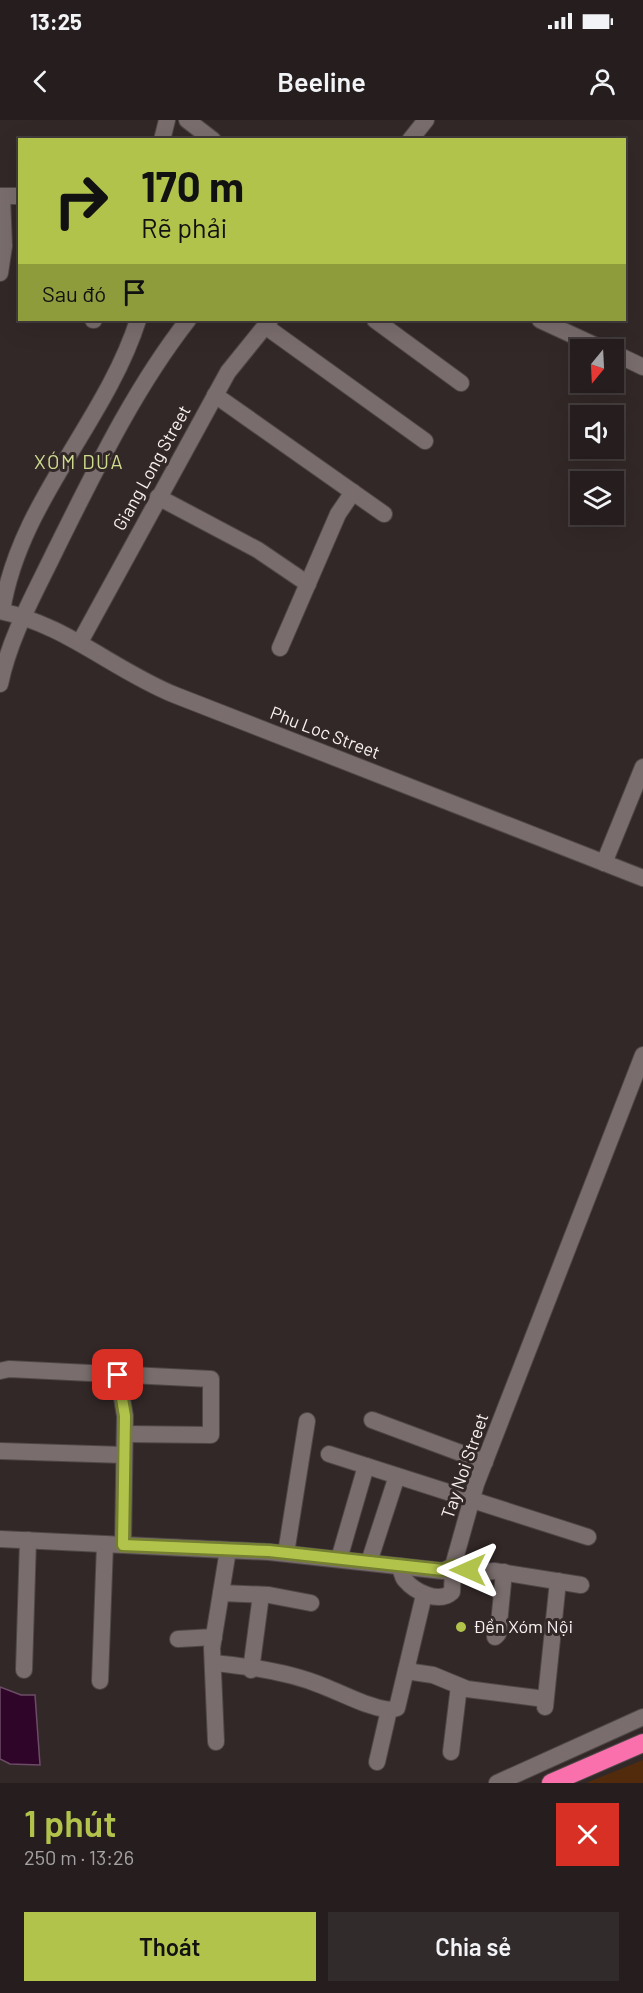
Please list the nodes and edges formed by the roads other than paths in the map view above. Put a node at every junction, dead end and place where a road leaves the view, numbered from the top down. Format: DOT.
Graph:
graph roads {
  1 [pos="167,120"];
  2 [pos="187,120"];
  3 [pos="426,120"];
  4 [pos="162,138"];
  5 [pos="210,138"];
  6 [pos="412,138"];
  7 [pos="1,196"];
  8 [pos="18,196"];
  9 [pos="0,273"];
  10 [pos="138,321"];
  11 [pos="187,321"];
  12 [pos="376,321"];
  13 [pos="542,321"];
  14 [pos="267,323"];
  15 [pos="581,339"];
  16 [pos="624,358"];
  17 [pos="643,367"];
  18 [pos="460,383"];
  19 [pos="215,395"];
  20 [pos="425,441"];
  21 [pos="353,492"];
  22 [pos="158,496"];
  23 [pos="384,514"];
  24 [pos="308,584"];
  25 [pos="1,611"];
  26 [pos="22,618"];
  27 [pos="80,642"];
  28 [pos="280,648"];
  29 [pos="0,684"];
  30 [pos="643,767"];
  31 [pos="604,863"];
  32 [pos="643,878"];
  33 [pos="643,1055"];
  34 [pos="0,1371"];
  35 [pos="118,1375"];
  36 [pos="372,1420"];
  37 [pos="307,1421"];
  38 [pos="125,1434"];
  39 [pos="0,1451"];
  40 [pos="329,1454"];
  41 [pos="124,1455"];
  42 [pos="485,1462"];
  43 [pos="366,1466"];
  44 [pos="397,1476"];
  45 [pos="472,1500"];
  46 [pos="588,1537"];
  47 [pos="0,1539"];
  48 [pos="28,1540"];
  49 [pos="105,1544"];
  50 [pos="123,1545"];
  51 [pos="228,1550"];
  52 [pos="286,1553"];
  53 [pos="339,1559"];
  54 [pos="369,1562"];
  55 [pos="400,1566"];
  56 [pos="453,1566"];
  57 [pos="504,1572"];
  58 [pos="558,1581"];
  59 [pos="581,1585"];
  60 [pos="221,1593"];
  61 [pos="261,1595"];
  62 [pos="424,1595"];
  63 [pos="311,1603"];
  64 [pos="214,1637"];
  65 [pos="495,1637"];
  66 [pos="178,1640"];
  67 [pos="213,1663"];
  68 [pos="24,1670"];
  69 [pos="251,1670"];
  70 [pos="406,1671"];
  71 [pos="100,1680"];
  72 [pos="459,1686"];
  73 [pos="389,1710"];
  74 [pos="643,1717"];
  75 [pos="643,1741"];
  76 [pos="216,1742"];
  77 [pos="451,1752"];
  78 [pos="377,1762"];
  79 [pos="497,1783"];
  80 [pos="551,1783"];
  1 -- 4 [label="street"];
  2 -- 5 [label="street"];
  3 -- 6 [label="street"];
  7 -- 8 [label="street"];
  7 -- 9 [label="street"];
  10 -- 25 [label="street"];
  11 -- 26 [label="street"];
  12 -- 18 [label="street"];
  13 -- 15 [label="street"];
  14 -- 19 [label="street, Giang Long Street"];
  14 -- 20 [label="street"];
  16 -- 17 [label="street"];
  19 -- 21 [label="street"];
  19 -- 22 [label="street, Giang Long Street"];
  21 -- 23 [label="street"];
  21 -- 24 [label="street"];
  22 -- 24 [label="street"];
  22 -- 27 [label="street, Giang Long Street"];
  24 -- 28 [label="street"];
  25 -- 26 [label="street, Phu Loc Street"];
  26 -- 27 [label="street, Phu Loc Street"];
  26 -- 29 [label="street"];
  27 -- 31 [label="street, Phu Loc Street"];
  30 -- 31 [label="street"];
  31 -- 32 [label="street, Phu Loc Street"];
  33 -- 42 [label="street, Tay Noi Street"];
  34 -- 35 [label="street"];
  35 -- 38 [label="street"];
  35 -- 38 [label="street"];
  36 -- 42 [label="street"];
  37 -- 52 [label="street"];
  38 -- 41 [label="street"];
  39 -- 41 [label="street"];
  40 -- 43 [label="street"];
  41 -- 50 [label="street"];
  42 -- 45 [label="street, Tay Noi Street"];
  43 -- 44 [label="street"];
  43 -- 53 [label="street"];
  44 -- 45 [label="street"];
  44 -- 54 [label="street"];
  45 -- 46 [label="street"];
  45 -- 56 [label="street, Tay Noi Street"];
  47 -- 48 [label="street"];
  48 -- 49 [label="street"];
  48 -- 68 [label="street"];
  49 -- 50 [label="street"];
  49 -- 71 [label="street"];
  50 -- 51 [label="street"];
  51 -- 52 [label="street"];
  51 -- 60 [label="street"];
  52 -- 53 [label="street"];
  53 -- 54 [label="street"];
  54 -- 55 [label="street"];
  55 -- 56 [label="street"];
  55 -- 62 [label="street"];
  56 -- 57 [label="street"];
  56 -- 62 [label="street, Tay Noi Street"];
  57 -- 58 [label="street"];
  57 -- 65 [label="street"];
  58 -- 59 [label="street"];
  58 -- 72 [label="street"];
  60 -- 61 [label="street"];
  60 -- 64 [label="street"];
  61 -- 63 [label="street"];
  61 -- 69 [label="street"];
  62 -- 70 [label="street"];
  64 -- 66 [label="street"];
  64 -- 67 [label="street"];
  67 -- 69 [label="street"];
  67 -- 76 [label="street"];
  69 -- 73 [label="street"];
  70 -- 72 [label="street"];
  70 -- 73 [label="street"];
  72 -- 77 [label="street"];
  73 -- 78 [label="street"];
  74 -- 79 [label="street"];
  75 -- 80 [label="highway"];
}
